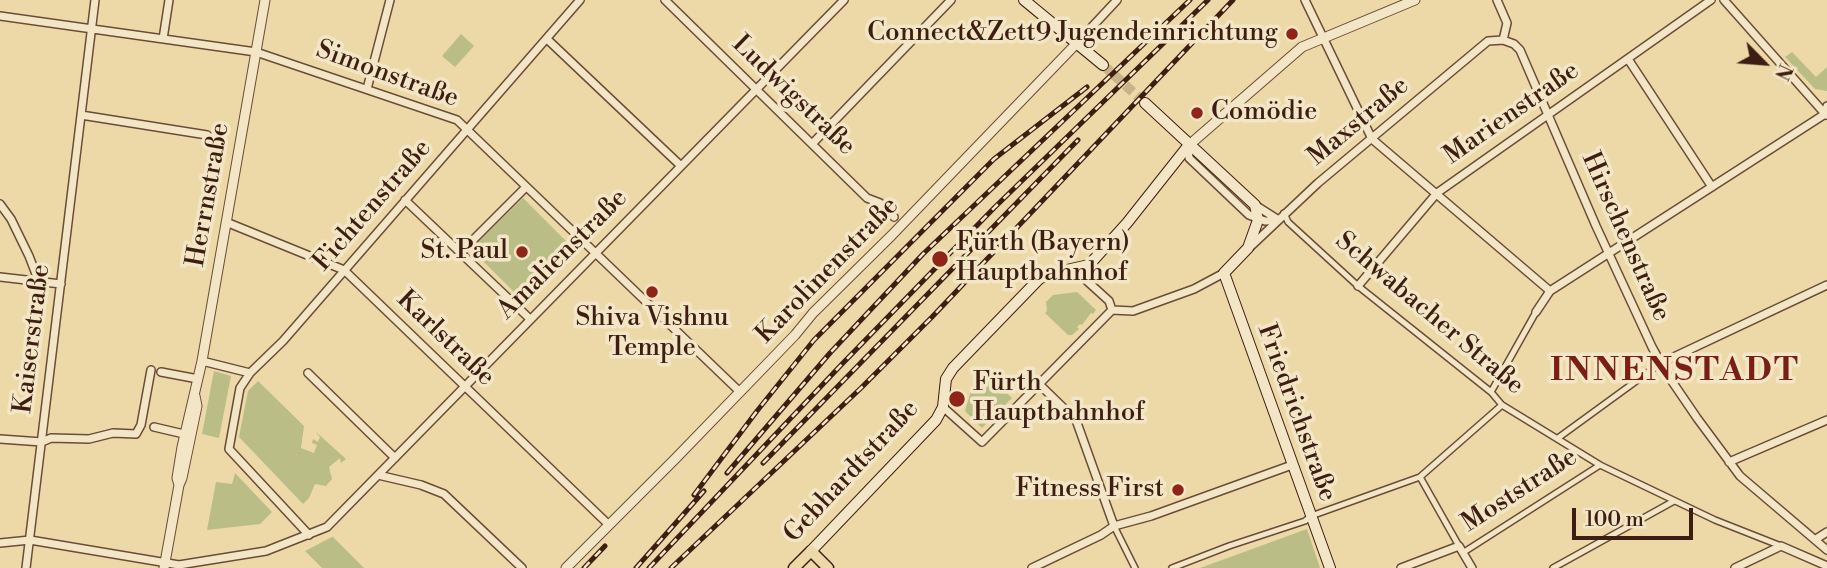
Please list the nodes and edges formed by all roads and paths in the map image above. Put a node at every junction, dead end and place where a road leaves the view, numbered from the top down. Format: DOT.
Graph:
graph roads {
  1 [pos="95,0"];
  2 [pos="169,0"];
  3 [pos="265,0"];
  4 [pos="390,0"];
  5 [pos="580,0"];
  6 [pos="665,0"];
  7 [pos="844,0"];
  8 [pos="951,0"];
  9 [pos="1024,0"];
  10 [pos="1117,0"];
  11 [pos="1305,0"];
  12 [pos="1415,0"];
  13 [pos="1497,0"];
  14 [pos="1711,0"];
  15 [pos="1724,0"];
  16 [pos="0,16"];
  17 [pos="91,30"];
  18 [pos="1324,37"];
  19 [pos="163,39"];
  20 [pos="547,39"];
  21 [pos="1503,40"];
  22 [pos="1076,44"];
  23 [pos="256,52"];
  24 [pos="1628,59"];
  25 [pos="1103,65"];
  26 [pos="367,89"];
  27 [pos="756,89"];
  28 [pos="1145,103"];
  29 [pos="1826,112"];
  30 [pos="1547,114"];
  31 [pos="81,115"];
  32 [pos="468,130"];
  33 [pos="207,135"];
  34 [pos="1372,139"];
  35 [pos="812,144"];
  36 [pos="1188,146"];
  37 [pos="681,166"];
  38 [pos="526,187"];
  39 [pos="1712,187"];
  40 [pos="1437,192"];
  41 [pos="405,200"];
  42 [pos="0,204"];
  43 [pos="1255,205"];
  44 [pos="1284,213"];
  45 [pos="894,217"];
  46 [pos="1258,220"];
  47 [pos="1277,220"];
  48 [pos="226,222"];
  49 [pos="1248,248"];
  50 [pos="460,253"];
  51 [pos="1609,253"];
  52 [pos="595,254"];
  53 [pos="1089,265"];
  54 [pos="344,270"];
  55 [pos="1224,273"];
  56 [pos="0,277"];
  57 [pos="39,282"];
  58 [pos="61,285"];
  59 [pos="1827,285"];
  60 [pos="1358,286"];
  61 [pos="1550,291"];
  62 [pos="1112,310"];
  63 [pos="1536,312"];
  64 [pos="530,319"];
  65 [pos="202,361"];
  66 [pos="1661,363"];
  67 [pos="151,370"];
  68 [pos="161,372"];
  69 [pos="250,373"];
  70 [pos="308,373"];
  71 [pos="198,379"];
  72 [pos="1039,384"];
  73 [pos="463,387"];
  74 [pos="740,392"];
  75 [pos="1491,392"];
  76 [pos="195,396"];
  77 [pos="1502,405"];
  78 [pos="943,407"];
  79 [pos="1827,420"];
  80 [pos="154,427"];
  81 [pos="184,434"];
  82 [pos="1558,438"];
  83 [pos="0,439"];
  84 [pos="41,442"];
  85 [pos="395,457"];
  86 [pos="1729,462"];
  87 [pos="1293,465"];
  88 [pos="1600,465"];
  89 [pos="378,475"];
  90 [pos="1420,477"];
  91 [pos="178,485"];
  92 [pos="1674,501"];
  93 [pos="1311,516"];
  94 [pos="609,525"];
  95 [pos="1114,526"];
  96 [pos="1827,532"];
  97 [pos="309,534"];
  98 [pos="1816,539"];
  99 [pos="30,540"];
  100 [pos="0,543"];
  101 [pos="1782,546"];
  102 [pos="1462,549"];
  103 [pos="1827,550"];
  104 [pos="811,551"];
  105 [pos="164,565"];
  106 [pos="1827,566"];
  107 [pos="26,568"];
  108 [pos="522,568"];
  109 [pos="566,568"];
  110 [pos="794,568"];
  111 [pos="828,568"];
  112 [pos="1032,568"];
  113 [pos="1135,568"];
  114 [pos="1172,568"];
  115 [pos="1329,568"];
  116 [pos="1401,568"];
  117 [pos="1472,568"];
  118 [pos="1553,568"];
  119 [pos="1735,568"];
  1 -- 17 [label="street, Kaiserstraße"];
  2 -- 19 [label="street"];
  3 -- 23 [label="street, Herrnstraße"];
  4 -- 26 [label="street"];
  5 -- 20 [label="street, Fichtenstraße"];
  6 -- 27 [label="street, Ludwigstraße"];
  7 -- 27 [label="street, Amalienstraße"];
  8 -- 35 [label="street"];
  9 -- 22 [label="main road"];
  10 -- 22 [label="street, Karolinenstraße"];
  11 -- 18 [label="street"];
  12 -- 18 [label="street"];
  13 -- 21 [label="street"];
  14 -- 24 [label="street, Marienstraße"];
  15 -- 29 [label="street"];
  16 -- 17 [label="street, Simonstraße"];
  17 -- 19 [label="street, Simonstraße"];
  17 -- 31 [label="street, Kaiserstraße"];
  18 -- 34 [label="street"];
  18 -- 36 [label="street"];
  19 -- 23 [label="street, Simonstraße"];
  20 -- 32 [label="street, Fichtenstraße"];
  20 -- 37 [label="street"];
  21 -- 30 [label="street, Hirschenstraße"];
  21 -- 34 [label="street, Maxstraße"];
  22 -- 25 [label="main road"];
  22 -- 74 [label="street, Karolinenstraße"];
  23 -- 26 [label="street, Simonstraße"];
  23 -- 48 [label="street, Herrnstraße"];
  24 -- 30 [label="street, Marienstraße"];
  24 -- 39 [label="street"];
  26 -- 32 [label="street, Simonstraße"];
  27 -- 35 [label="street, Ludwigstraße"];
  27 -- 37 [label="street, Amalienstraße"];
  28 -- 36 [label="main road"];
  29 -- 39 [label="street"];
  30 -- 40 [label="street, Marienstraße"];
  30 -- 51 [label="street, Hirschenstraße"];
  31 -- 33 [label="street"];
  31 -- 58 [label="street, Kaiserstraße"];
  32 -- 38 [label="street, Simonstraße"];
  32 -- 41 [label="street, Fichtenstraße"];
  34 -- 40 [label="street"];
  34 -- 44 [label="street, Maxstraße"];
  35 -- 45 [label="street, Ludwigstraße"];
  36 -- 43 [label="main road"];
  36 -- 46 [label="street"];
  36 -- 53 [label="main road"];
  37 -- 52 [label="street, Amalienstraße"];
  38 -- 50 [label="street"];
  38 -- 52 [label="street, Simonstraße"];
  39 -- 51 [label="street"];
  40 -- 60 [label="street, Marienstraße"];
  40 -- 61 [label="street"];
  41 -- 50 [label="street"];
  41 -- 54 [label="street, Fichtenstraße"];
  42 -- 57 [label="street"];
  43 -- 46 [label="main road"];
  43 -- 47 [label="street"];
  44 -- 47 [label="street, Maxstraße"];
  44 -- 60 [label="street, Schwabacher Straße"];
  46 -- 47 [label="street"];
  46 -- 49 [label="main road, Maxstraße"];
  47 -- 49 [label="street, Maxstraße"];
  48 -- 54 [label="street, Karlstraße"];
  48 -- 65 [label="street, Herrnstraße"];
  49 -- 55 [label="main road, Maxstraße"];
  50 -- 64 [label="street"];
  51 -- 61 [label="street"];
  51 -- 66 [label="street, Hirschenstraße"];
  52 -- 64 [label="street, Amalienstraße"];
  52 -- 74 [label="street, Simonstraße"];
  53 -- 62 [label="street"];
  53 -- 78 [label="main road"];
  54 -- 69 [label="street, Fichtenstraße"];
  54 -- 73 [label="street, Karlstraße"];
  55 -- 62 [label="street, Maxstraße"];
  55 -- 87 [label="main road, Friedrichstraße"];
  56 -- 57 [label="street"];
  57 -- 58 [label="street"];
  58 -- 84 [label="street, Kaiserstraße"];
  59 -- 66 [label="street"];
  60 -- 75 [label="street, Schwabacher Straße"];
  61 -- 63 [label="street"];
  62 -- 72 [label="street"];
  63 -- 75 [label="street"];
  64 -- 73 [label="street, Amalienstraße"];
  65 -- 69 [label="street"];
  65 -- 71 [label="street, Herrnstraße"];
  66 -- 82 [label="street"];
  66 -- 86 [label="street, Hirschenstraße"];
  67 -- 84 [label="street"];
  68 -- 71 [label="street"];
  69 -- 97 [label="street"];
  70 -- 85 [label="street"];
  71 -- 76 [label="street, Herrnstraße"];
  72 -- 78 [label="street"];
  72 -- 95 [label="street"];
  73 -- 85 [label="street, Amalienstraße"];
  73 -- 94 [label="street, Karlstraße"];
  74 -- 94 [label="street, Karolinenstraße"];
  75 -- 77 [label="street, Schwabacher Straße"];
  76 -- 81 [label="street, Herrnstraße"];
  76 -- 91 [label="street, Herrnstraße"];
  77 -- 82 [label="street, Schwabacher Straße"];
  77 -- 90 [label="street"];
  78 -- 104 [label="main road, Gebhardtstraße"];
  79 -- 86 [label="street"];
  80 -- 81 [label="street"];
  81 -- 91 [label="street, Herrnstraße"];
  82 -- 88 [label="street, Schwabacher Straße"];
  83 -- 84 [label="street"];
  84 -- 99 [label="street, Kaiserstraße"];
  85 -- 89 [label="street, Amalienstraße"];
  86 -- 98 [label="street, Hirschenstraße"];
  87 -- 93 [label="main road, Friedrichstraße"];
  87 -- 95 [label="street"];
  88 -- 92 [label="street, Schwabacher Straße"];
  88 -- 102 [label="street, Moststraße"];
  89 -- 97 [label="street, Amalienstraße"];
  89 -- 108 [label="street"];
  90 -- 93 [label="street"];
  90 -- 102 [label="street"];
  91 -- 105 [label="street, Herrnstraße"];
  92 -- 101 [label="street, Schwabacher Straße"];
  92 -- 118 [label="street"];
  93 -- 114 [label="street"];
  93 -- 115 [label="main road, Friedrichstraße"];
  94 -- 109 [label="street, Karolinenstraße"];
  95 -- 112 [label="street"];
  95 -- 113 [label="street"];
  96 -- 98 [label="street"];
  97 -- 105 [label="street, Amalienstraße"];
  98 -- 103 [label="street, Hirschenstraße"];
  99 -- 100 [label="street, Amalienstraße"];
  99 -- 105 [label="street, Amalienstraße"];
  99 -- 107 [label="street, Kaiserstraße"];
  101 -- 106 [label="street"];
  101 -- 119 [label="street"];
  102 -- 116 [label="street, Moststraße"];
  102 -- 117 [label="street"];
  104 -- 110 [label="main road, Gebhardtstraße"];
  104 -- 111 [label="main road"];
}
